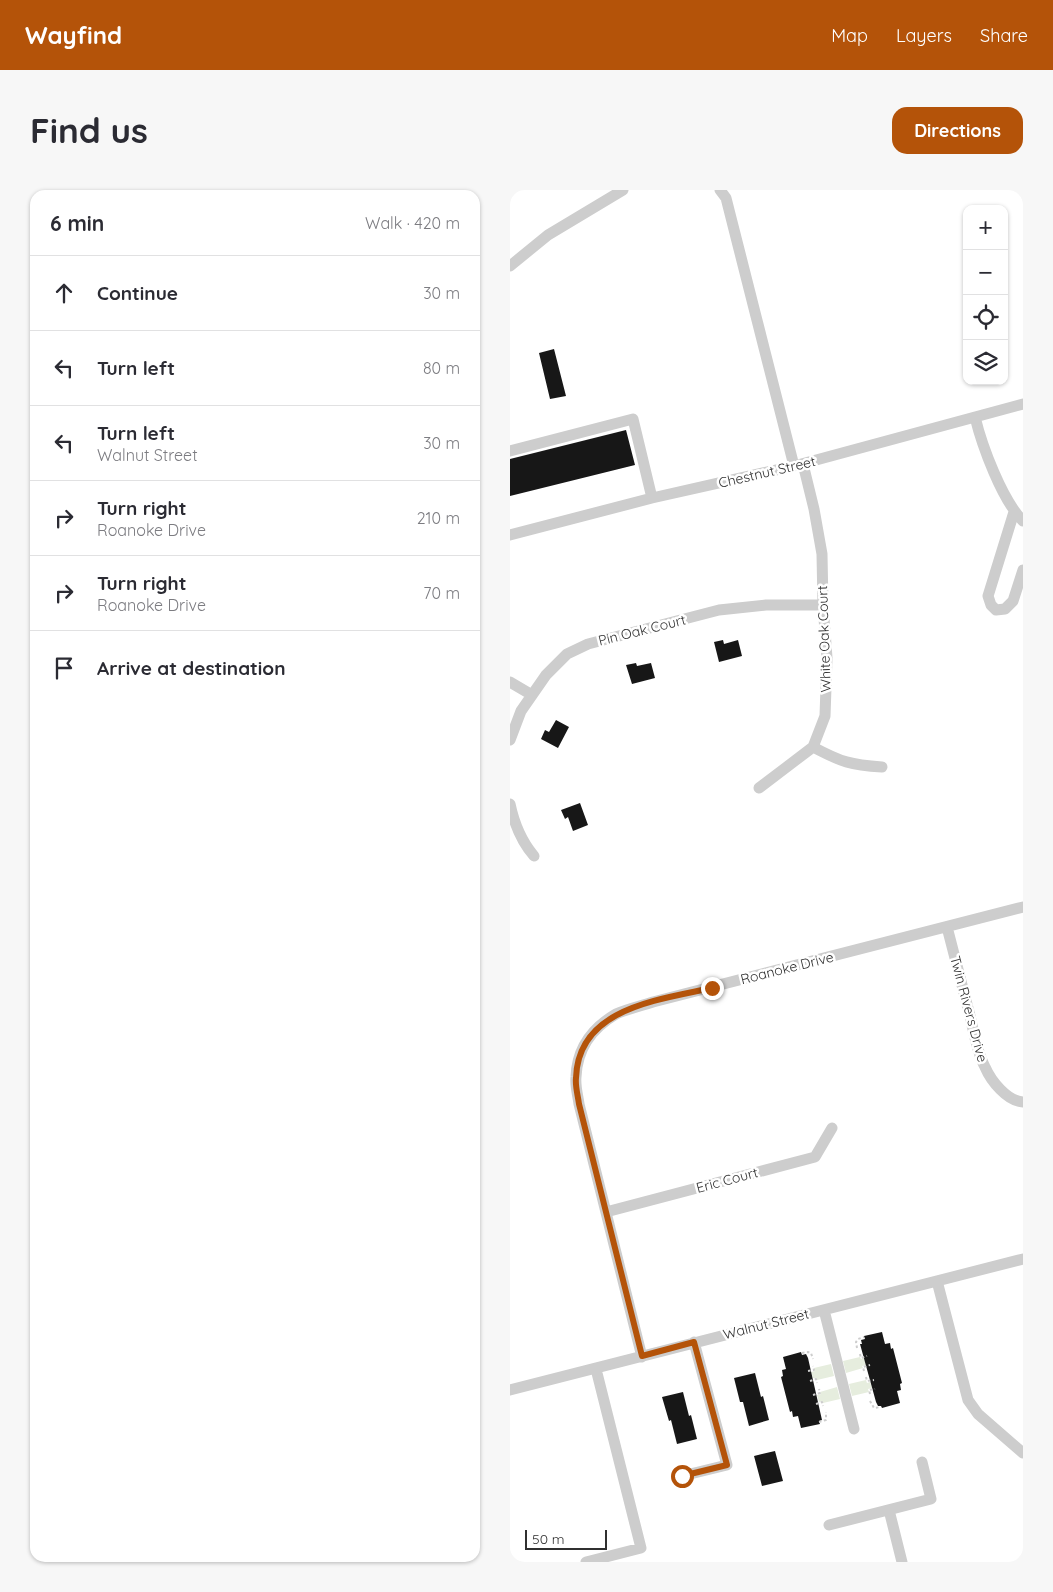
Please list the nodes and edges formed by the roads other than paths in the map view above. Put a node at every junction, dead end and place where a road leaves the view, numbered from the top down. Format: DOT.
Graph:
graph roads {
  1 [pos="623,190"];
  2 [pos="720,190"];
  3 [pos="510,266"];
  4 [pos="1023,404"];
  5 [pos="975,417"];
  6 [pos="510,451"];
  7 [pos="799,465"];
  8 [pos="652,498"];
  9 [pos="1014,512"];
  10 [pos="1023,521"];
  11 [pos="510,535"];
  12 [pos="1023,570"];
  13 [pos="823,605"];
  14 [pos="510,682"];
  15 [pos="532,695"];
  16 [pos="510,740"];
  17 [pos="813,747"];
  18 [pos="882,766"];
  19 [pos="759,788"];
  20 [pos="510,804"];
  21 [pos="534,856"];
  22 [pos="1023,908"];
  23 [pos="947,927"];
  24 [pos="1023,1102"];
  25 [pos="832,1128"];
  26 [pos="606,1212"];
  27 [pos="1023,1259"];
  28 [pos="937,1281"];
  29 [pos="824,1310"];
  30 [pos="694,1342"];
  31 [pos="642,1356"];
  32 [pos="596,1369"];
  33 [pos="510,1390"];
  34 [pos="854,1429"];
  35 [pos="1023,1453"];
  36 [pos="922,1462"];
  37 [pos="682,1476"];
  38 [pos="888,1510"];
  39 [pos="829,1525"];
  40 [pos="586,1562"];
  41 [pos="902,1562"];
  1 -- 3 [label="street"];
  2 -- 7 [label="street, White Oak Court"];
  4 -- 5 [label="street, Chestnut Street"];
  5 -- 7 [label="street, Chestnut Street"];
  5 -- 9 [label="street"];
  6 -- 8 [label="street"];
  7 -- 8 [label="street, Chestnut Street"];
  7 -- 13 [label="street, White Oak Court"];
  8 -- 11 [label="street, Chestnut Street"];
  9 -- 10 [label="street"];
  9 -- 12 [label="street"];
  13 -- 15 [label="street, Pin Oak Court"];
  13 -- 17 [label="street, White Oak Court"];
  14 -- 15 [label="street"];
  15 -- 16 [label="street, Pin Oak Court"];
  17 -- 18 [label="street"];
  17 -- 19 [label="street"];
  20 -- 21 [label="street"];
  22 -- 23 [label="street, Roanoke Drive"];
  23 -- 24 [label="street, Twin Rivers Drive"];
  23 -- 26 [label="street, Roanoke Drive"];
  25 -- 26 [label="street, Eric Court"];
  26 -- 31 [label="street, Roanoke Drive"];
  27 -- 28 [label="street, Walnut Street"];
  28 -- 29 [label="street, Walnut Street"];
  28 -- 35 [label="street"];
  29 -- 30 [label="street, Walnut Street"];
  29 -- 34 [label="street"];
  30 -- 31 [label="street, Walnut Street"];
  30 -- 37 [label="street"];
  31 -- 32 [label="street, Walnut Street"];
  32 -- 33 [label="street, Walnut Street"];
  32 -- 40 [label="street"];
  36 -- 38 [label="street"];
  38 -- 39 [label="street"];
  38 -- 41 [label="street"];
}
